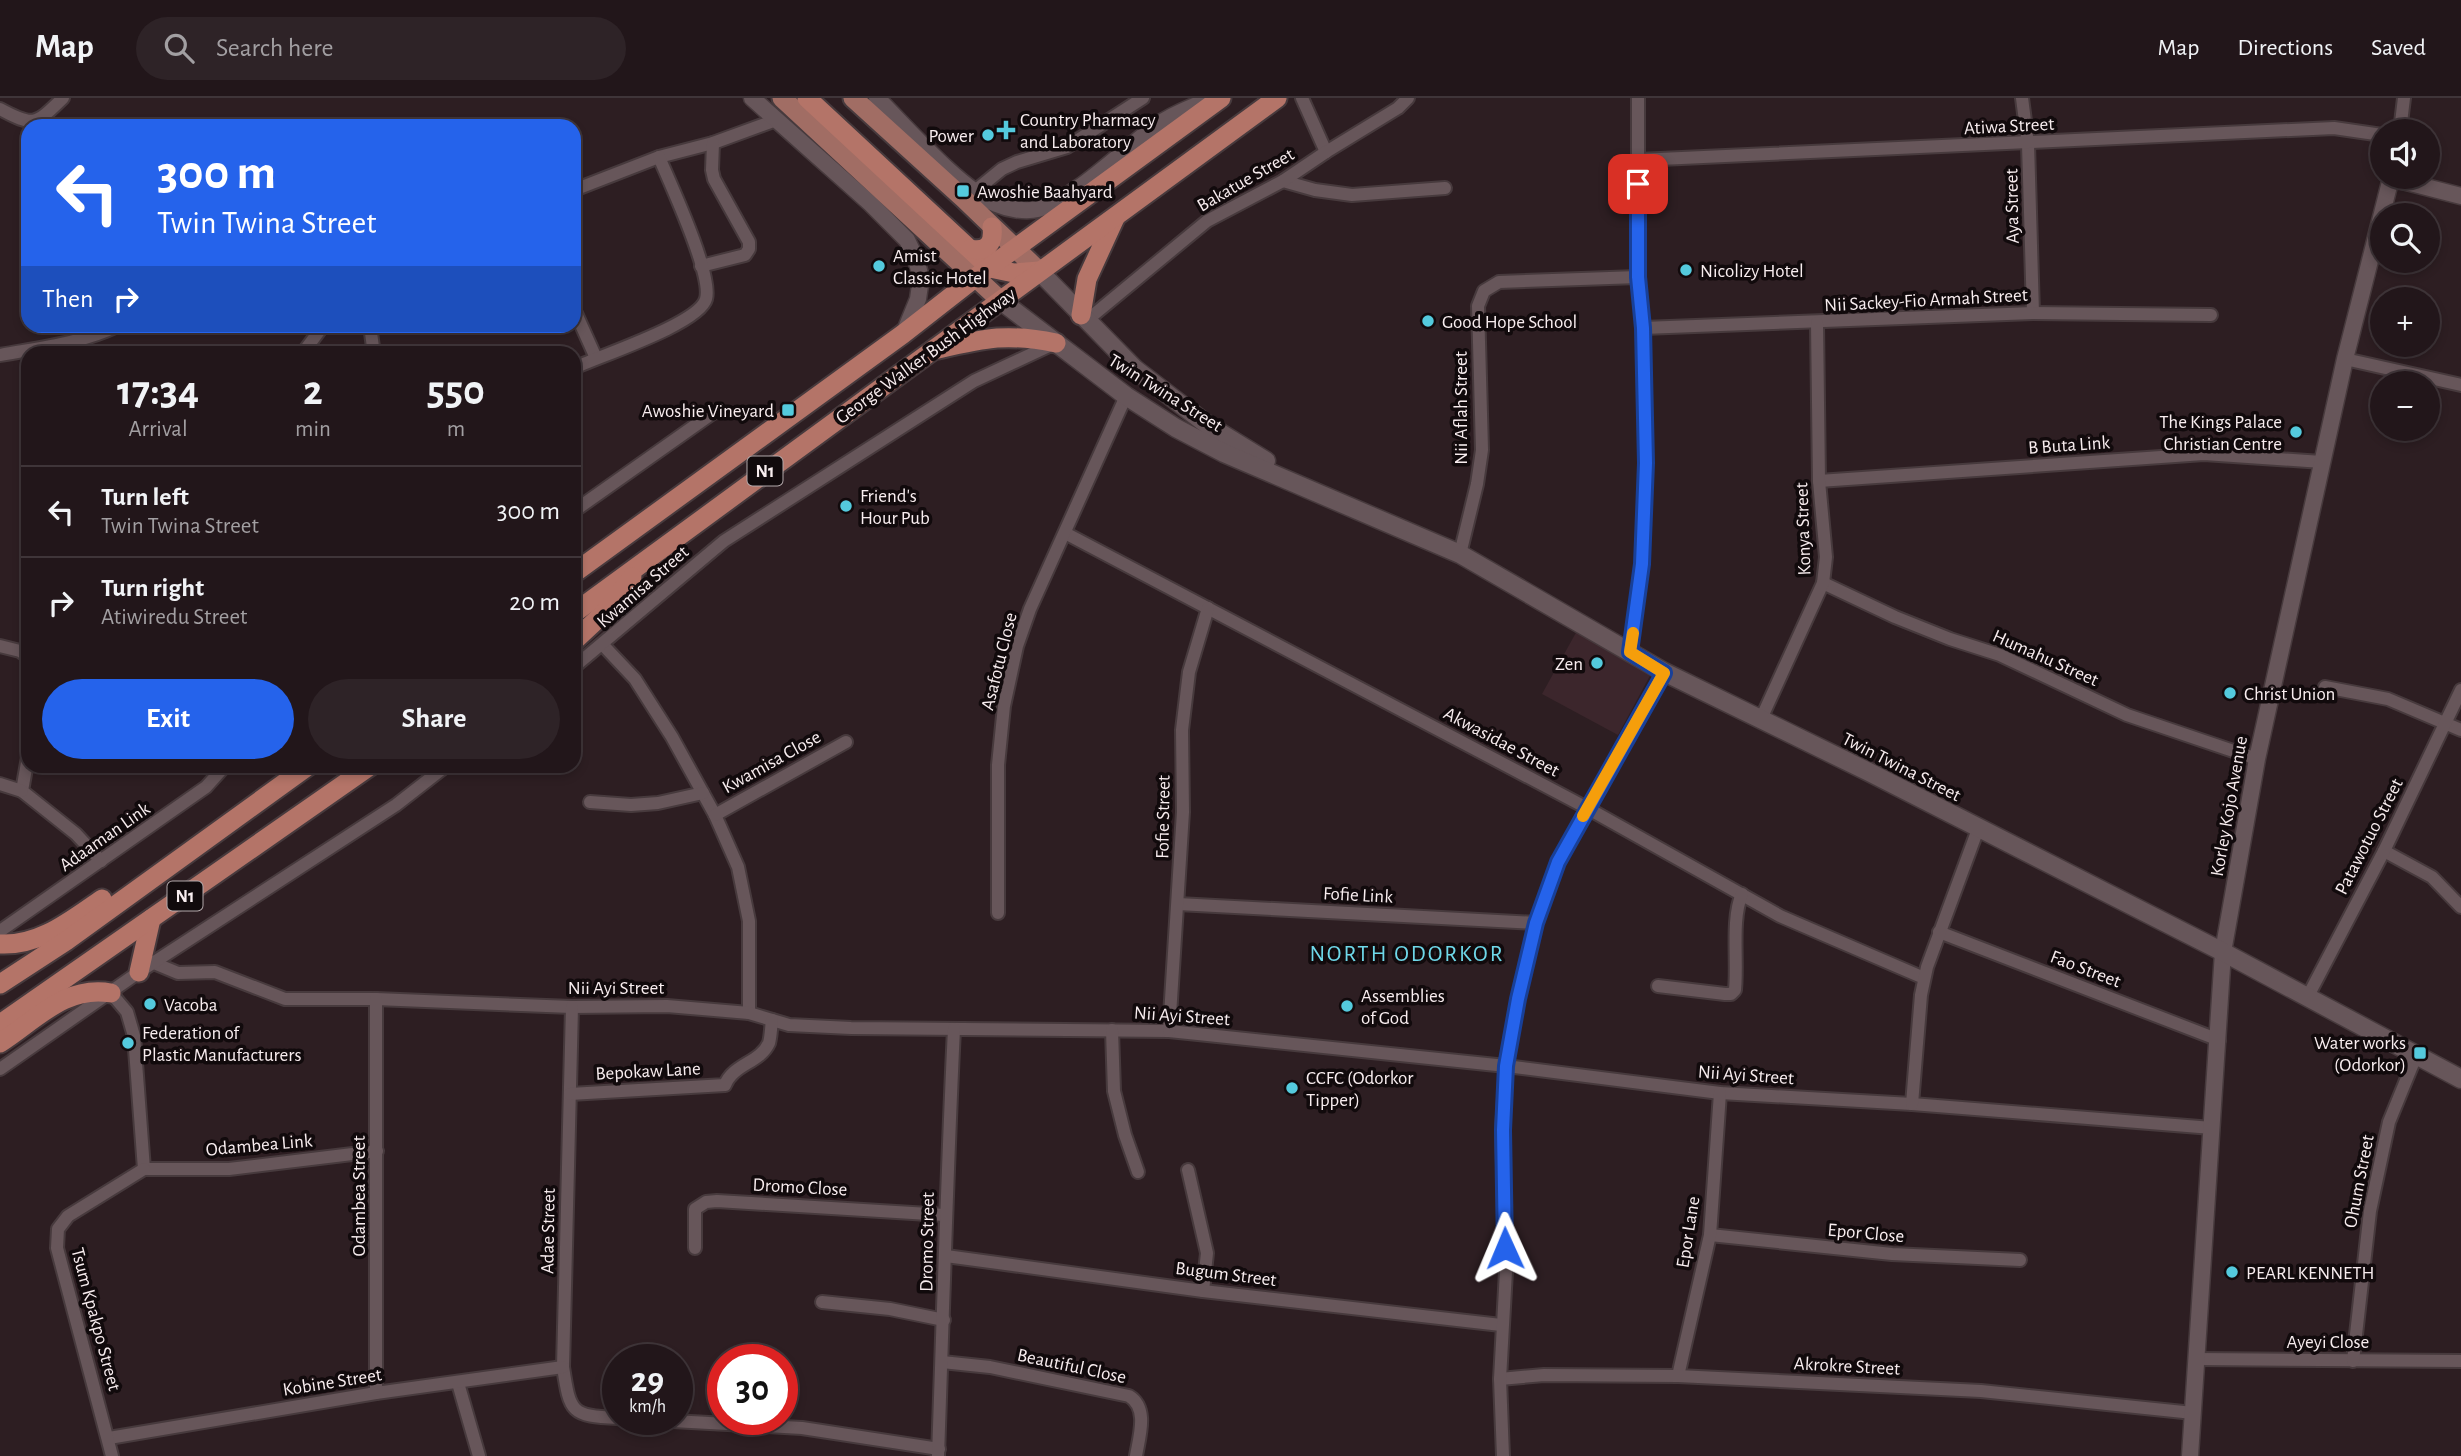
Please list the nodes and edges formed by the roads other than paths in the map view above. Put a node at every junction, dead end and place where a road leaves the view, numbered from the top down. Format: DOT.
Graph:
graph roads {
  1 [pos="64,98"];
  2 [pos="752,98"];
  3 [pos="782,98"];
  4 [pos="807,98"];
  5 [pos="1143,98"];
  6 [pos="1218,98"];
  7 [pos="1277,98"];
  8 [pos="1302,98"];
  9 [pos="1638,98"];
  10 [pos="2022,98"];
  11 [pos="2404,98"];
  12 [pos="864,99"];
  13 [pos="1403,103"];
  14 [pos="0,108"];
  15 [pos="42,119"];
  16 [pos="2401,119"];
  17 [pos="21,120"];
  18 [pos="776,120"];
  19 [pos="2370,133"];
  20 [pos="713,143"];
  21 [pos="2028,144"];
  22 [pos="1326,152"];
  23 [pos="659,156"];
  24 [pos="1638,160"];
  25 [pos="1283,181"];
  26 [pos="581,187"];
  27 [pos="1445,188"];
  28 [pos="2388,189"];
  29 [pos="2435,189"];
  30 [pos="975,191"];
  31 [pos="2461,196"];
  32 [pos="1118,214"];
  33 [pos="992,227"];
  34 [pos="970,249"];
  35 [pos="1016,249"];
  36 [pos="701,266"];
  37 [pos="1039,271"];
  38 [pos="983,272"];
  39 [pos="1638,277"];
  40 [pos="1000,300"];
  41 [pos="2033,313"];
  42 [pos="2211,315"];
  43 [pos="1084,318"];
  44 [pos="1817,323"];
  45 [pos="581,325"];
  46 [pos="1643,328"];
  47 [pos="99,333"];
  48 [pos="904,334"];
  49 [pos="1056,343"];
  50 [pos="44,346"];
  51 [pos="21,351"];
  52 [pos="930,351"];
  53 [pos="0,355"];
  54 [pos="596,358"];
  55 [pos="2345,359"];
  56 [pos="581,365"];
  57 [pos="2461,385"];
  58 [pos="1126,396"];
  59 [pos="717,410"];
  60 [pos="2322,462"];
  61 [pos="1819,481"];
  62 [pos="1323,495"];
  63 [pos="581,506"];
  64 [pos="1065,533"];
  65 [pos="1460,554"];
  66 [pos="646,558"];
  67 [pos="581,568"];
  68 [pos="1823,583"];
  69 [pos="581,607"];
  70 [pos="1208,608"];
  71 [pos="581,634"];
  72 [pos="603,645"];
  73 [pos="0,646"];
  74 [pos="21,652"];
  75 [pos="1630,652"];
  76 [pos="581,662"];
  77 [pos="1664,673"];
  78 [pos="2325,687"];
  79 [pos="2461,690"];
  80 [pos="1760,719"];
  81 [pos="2446,723"];
  82 [pos="2461,730"];
  83 [pos="846,742"];
  84 [pos="2257,759"];
  85 [pos="25,773"];
  86 [pos="219,773"];
  87 [pos="298,773"];
  88 [pos="360,773"];
  89 [pos="437,773"];
  90 [pos="0,785"];
  91 [pos="22,791"];
  92 [pos="703,793"];
  93 [pos="590,802"];
  94 [pos="1587,808"];
  95 [pos="248,810"];
  96 [pos="715,815"];
  97 [pos="1978,829"];
  98 [pos="2384,851"];
  99 [pos="101,861"];
  100 [pos="1742,894"];
  101 [pos="1178,904"];
  102 [pos="2461,908"];
  103 [pos="998,913"];
  104 [pos="151,919"];
  105 [pos="1536,923"];
  106 [pos="0,931"];
  107 [pos="1939,932"];
  108 [pos="0,944"];
  109 [pos="2223,952"];
  110 [pos="147,968"];
  111 [pos="1924,978"];
  112 [pos="0,984"];
  113 [pos="1658,986"];
  114 [pos="111,993"];
  115 [pos="2307,998"];
  116 [pos="376,999"];
  117 [pos="572,1007"];
  118 [pos="749,1013"];
  119 [pos="772,1020"];
  120 [pos="0,1024"];
  121 [pos="954,1029"];
  122 [pos="1112,1030"];
  123 [pos="1169,1031"];
  124 [pos="2219,1040"];
  125 [pos="0,1043"];
  126 [pos="2416,1056"];
  127 [pos="1506,1066"];
  128 [pos="0,1069"];
  129 [pos="2461,1079"];
  130 [pos="1720,1093"];
  131 [pos="570,1094"];
  132 [pos="1912,1104"];
  133 [pos="2211,1128"];
  134 [pos="377,1151"];
  135 [pos="144,1169"];
  136 [pos="1188,1170"];
  137 [pos="1138,1172"];
  138 [pos="945,1214"];
  139 [pos="1710,1235"];
  140 [pos="695,1248"];
  141 [pos="946,1256"];
  142 [pos="2020,1260"];
  143 [pos="1203,1291"];
  144 [pos="822,1302"];
  145 [pos="944,1320"];
  146 [pos="1502,1325"];
  147 [pos="2196,1359"];
  148 [pos="2353,1361"];
  149 [pos="2461,1361"];
  150 [pos="942,1362"];
  151 [pos="563,1367"];
  152 [pos="1678,1376"];
  153 [pos="1500,1379"];
  154 [pos="458,1383"];
  155 [pos="376,1393"];
  156 [pos="2193,1413"];
  157 [pos="602,1417"];
  158 [pos="693,1422"];
  159 [pos="109,1438"];
  160 [pos="939,1453"];
  161 [pos="112,1456"];
  162 [pos="478,1456"];
  163 [pos="1136,1456"];
  164 [pos="1503,1456"];
  165 [pos="2190,1456"];
  1 -- 15 [label="street"];
  2 -- 18 [label="street"];
  3 -- 38 [label="main road"];
  4 -- 34 [label="highway"];
  5 -- 30 [label="street"];
  6 -- 30 [label="street, George Walker Bush Highway"];
  6 -- 35 [label="highway, George Walker Bush Highway / N1"];
  7 -- 32 [label="highway, George Walker Bush Highway / N1"];
  8 -- 22 [label="street"];
  9 -- 24 [label="street"];
  10 -- 21 [label="street, Aya Street"];
  11 -- 16 [label="street"];
  12 -- 30 [label="street, George Walker Bush Highway"];
  12 -- 33 [label="main road"];
  13 -- 22 [label="street, Bakatue Street"];
  14 -- 17 [label="street"];
  18 -- 20 [label="street"];
  18 -- 48 [label="street, George Walker Bush Highway"];
  19 -- 21 [label="street, Atiwa Street"];
  20 -- 23 [label="street"];
  20 -- 36 [label="street"];
  21 -- 24 [label="street, Atiwa Street"];
  21 -- 41 [label="street, Aya Street"];
  22 -- 25 [label="street, Bakatue Street"];
  23 -- 26 [label="street"];
  23 -- 36 [label="street"];
  24 -- 39 [label="street"];
  25 -- 27 [label="street"];
  25 -- 43 [label="street, Bakatue Street"];
  28 -- 55 [label="street, Korley Kojo Avenue"];
  29 -- 31 [label="street"];
  32 -- 37 [label="highway, George Walker Bush Highway / N1"];
  32 -- 43 [label="highway"];
  33 -- 34 [label="highway"];
  33 -- 35 [label="main road"];
  34 -- 38 [label="highway"];
  35 -- 37 [label="main road"];
  35 -- 38 [label="highway, George Walker Bush Highway / N1"];
  36 -- 54 [label="street"];
  37 -- 38 [label="highway"];
  37 -- 40 [label="highway, George Walker Bush Highway / N1"];
  37 -- 43 [label="main road, Twin Twina Street"];
  38 -- 40 [label="main road"];
  38 -- 48 [label="highway, George Walker Bush Highway / N1"];
  39 -- 46 [label="street"];
  39 -- 65 [label="street, Nii Aflah Street"];
  40 -- 49 [label="main road, Twin Twina Street"];
  40 -- 52 [label="highway, George Walker Bush Highway / N1"];
  41 -- 42 [label="street, Nii Sackey-Fio Armah Street"];
  41 -- 44 [label="street, Nii Sackey-Fio Armah Street"];
  43 -- 62 [label="main road, Twin Twina Street"];
  44 -- 46 [label="street, Nii Sackey-Fio Armah Street"];
  44 -- 61 [label="street, Konya Street"];
  45 -- 54 [label="street"];
  46 -- 75 [label="street"];
  47 -- 50 [label="street"];
  48 -- 67 [label="highway, George Walker Bush Highway / N1"];
  49 -- 52 [label="highway"];
  49 -- 58 [label="main road, Twin Twina Street"];
  49 -- 72 [label="street, Kwamisa Street"];
  51 -- 53 [label="street"];
  52 -- 66 [label="highway, George Walker Bush Highway / N1"];
  54 -- 56 [label="street"];
  55 -- 57 [label="street"];
  55 -- 60 [label="street, Korley Kojo Avenue"];
  58 -- 62 [label="main road, Twin Twina Street"];
  58 -- 64 [label="street, Asafotu Close"];
  59 -- 63 [label="street"];
  60 -- 61 [label="street, B Buta Link"];
  60 -- 84 [label="street, Korley Kojo Avenue"];
  61 -- 68 [label="street, Konya Street"];
  62 -- 65 [label="main road, Twin Twina Street"];
  64 -- 70 [label="street, Akwasidae Street"];
  64 -- 103 [label="street, Asafotu Close"];
  65 -- 75 [label="main road, Twin Twina Street"];
  66 -- 69 [label="highway, George Walker Bush Highway / N1"];
  66 -- 71 [label="highway"];
  68 -- 80 [label="street, Konya Street"];
  68 -- 84 [label="street, Humahu Street"];
  70 -- 94 [label="street, Akwasidae Street"];
  70 -- 101 [label="street, Fofie Street"];
  72 -- 76 [label="street"];
  72 -- 92 [label="street, Kwamisa Street"];
  73 -- 74 [label="street"];
  75 -- 77 [label="main road, Twin Twina Street"];
  77 -- 80 [label="main road, Twin Twina Street"];
  77 -- 94 [label="street"];
  78 -- 81 [label="street"];
  79 -- 81 [label="street, Patawotuo Street"];
  80 -- 97 [label="main road, Twin Twina Street"];
  81 -- 82 [label="street"];
  81 -- 98 [label="street, Patawotuo Street"];
  83 -- 96 [label="street, Kwamisa Close"];
  84 -- 109 [label="street, Korley Kojo Avenue"];
  85 -- 91 [label="street"];
  86 -- 99 [label="street, Adaaman Link"];
  87 -- 95 [label="highway, N1"];
  88 -- 104 [label="highway, N1"];
  89 -- 110 [label="street"];
  90 -- 91 [label="street"];
  91 -- 99 [label="street"];
  92 -- 93 [label="street"];
  92 -- 96 [label="street, Kwamisa Street"];
  94 -- 100 [label="street, Akwasidae Street"];
  94 -- 105 [label="street"];
  95 -- 108 [label="highway"];
  95 -- 112 [label="highway, N1"];
  96 -- 118 [label="street, Kwamisa Street"];
  97 -- 107 [label="street"];
  97 -- 109 [label="main road, Twin Twina Street"];
  98 -- 102 [label="street"];
  98 -- 115 [label="street, Patawotuo Street"];
  99 -- 106 [label="street, Adaaman Link"];
  100 -- 111 [label="street, Akwasidae Street"];
  100 -- 113 [label="street"];
  101 -- 105 [label="street, Fofie Link"];
  101 -- 123 [label="street, Fofie Street"];
  104 -- 110 [label="highway"];
  104 -- 120 [label="highway, N1"];
  105 -- 127 [label="street"];
  107 -- 111 [label="street"];
  107 -- 124 [label="street, Fao Street"];
  109 -- 115 [label="main road, Twin Twina Street"];
  109 -- 124 [label="street, Korley Kojo Avenue"];
  110 -- 114 [label="street"];
  110 -- 116 [label="street, Nii Ayi Street"];
  111 -- 132 [label="street"];
  114 -- 125 [label="highway"];
  114 -- 128 [label="street"];
  114 -- 135 [label="street"];
  115 -- 126 [label="main road, Twin Twina Street"];
  116 -- 117 [label="street, Nii Ayi Street"];
  116 -- 134 [label="street, Odambea Street"];
  117 -- 118 [label="street, Nii Ayi Street"];
  117 -- 131 [label="street, Adae Street"];
  118 -- 119 [label="street, Nii Ayi Street"];
  119 -- 121 [label="street, Nii Ayi Street"];
  119 -- 131 [label="street, Bepokaw Lane"];
  121 -- 122 [label="street, Nii Ayi Street"];
  121 -- 138 [label="street, Dromo Street"];
  122 -- 123 [label="street, Nii Ayi Street"];
  122 -- 137 [label="street"];
  123 -- 127 [label="street, Nii Ayi Street"];
  124 -- 133 [label="street, Korley Kojo Avenue"];
  126 -- 129 [label="main road, Twin Twina Street"];
  126 -- 148 [label="street, Ohum Street"];
  127 -- 130 [label="street, Nii Ayi Street"];
  127 -- 146 [label="street"];
  130 -- 132 [label="street, Nii Ayi Street"];
  130 -- 139 [label="street, Epor Lane"];
  131 -- 151 [label="street, Adae Street"];
  132 -- 133 [label="street, Nii Ayi Street"];
  133 -- 147 [label="street, Korley Kojo Avenue"];
  134 -- 135 [label="street, Odambea Link"];
  134 -- 155 [label="street, Odambea Street"];
  135 -- 159 [label="street, Tsum Kpakpo Street"];
  136 -- 143 [label="street"];
  138 -- 140 [label="street, Dromo Close"];
  138 -- 141 [label="street, Dromo Street"];
  139 -- 142 [label="street, Epor Close"];
  139 -- 152 [label="street, Epor Lane"];
  141 -- 143 [label="street, Bugum Street"];
  141 -- 145 [label="street, Dromo Street"];
  143 -- 146 [label="street, Bugum Street"];
  144 -- 145 [label="street"];
  145 -- 150 [label="street, Dromo Street"];
  146 -- 153 [label="street"];
  147 -- 148 [label="street, Ayeyi Close"];
  147 -- 156 [label="street, Korley Kojo Avenue"];
  148 -- 149 [label="street, Ayeyi Close"];
  150 -- 160 [label="street, Dromo Street"];
  150 -- 163 [label="street, Beautiful Close"];
  151 -- 154 [label="street, Kobine Street"];
  151 -- 157 [label="street, Adae Street"];
  152 -- 153 [label="street, Akrokre Street"];
  152 -- 156 [label="street, Akrokre Street"];
  153 -- 164 [label="street"];
  154 -- 155 [label="street, Kobine Street"];
  154 -- 162 [label="street"];
  155 -- 159 [label="street, Kobine Street"];
  156 -- 165 [label="street, Korley Kojo Avenue"];
  158 -- 160 [label="street"];
  159 -- 161 [label="street, Tsum Kpakpo Street"];
}
